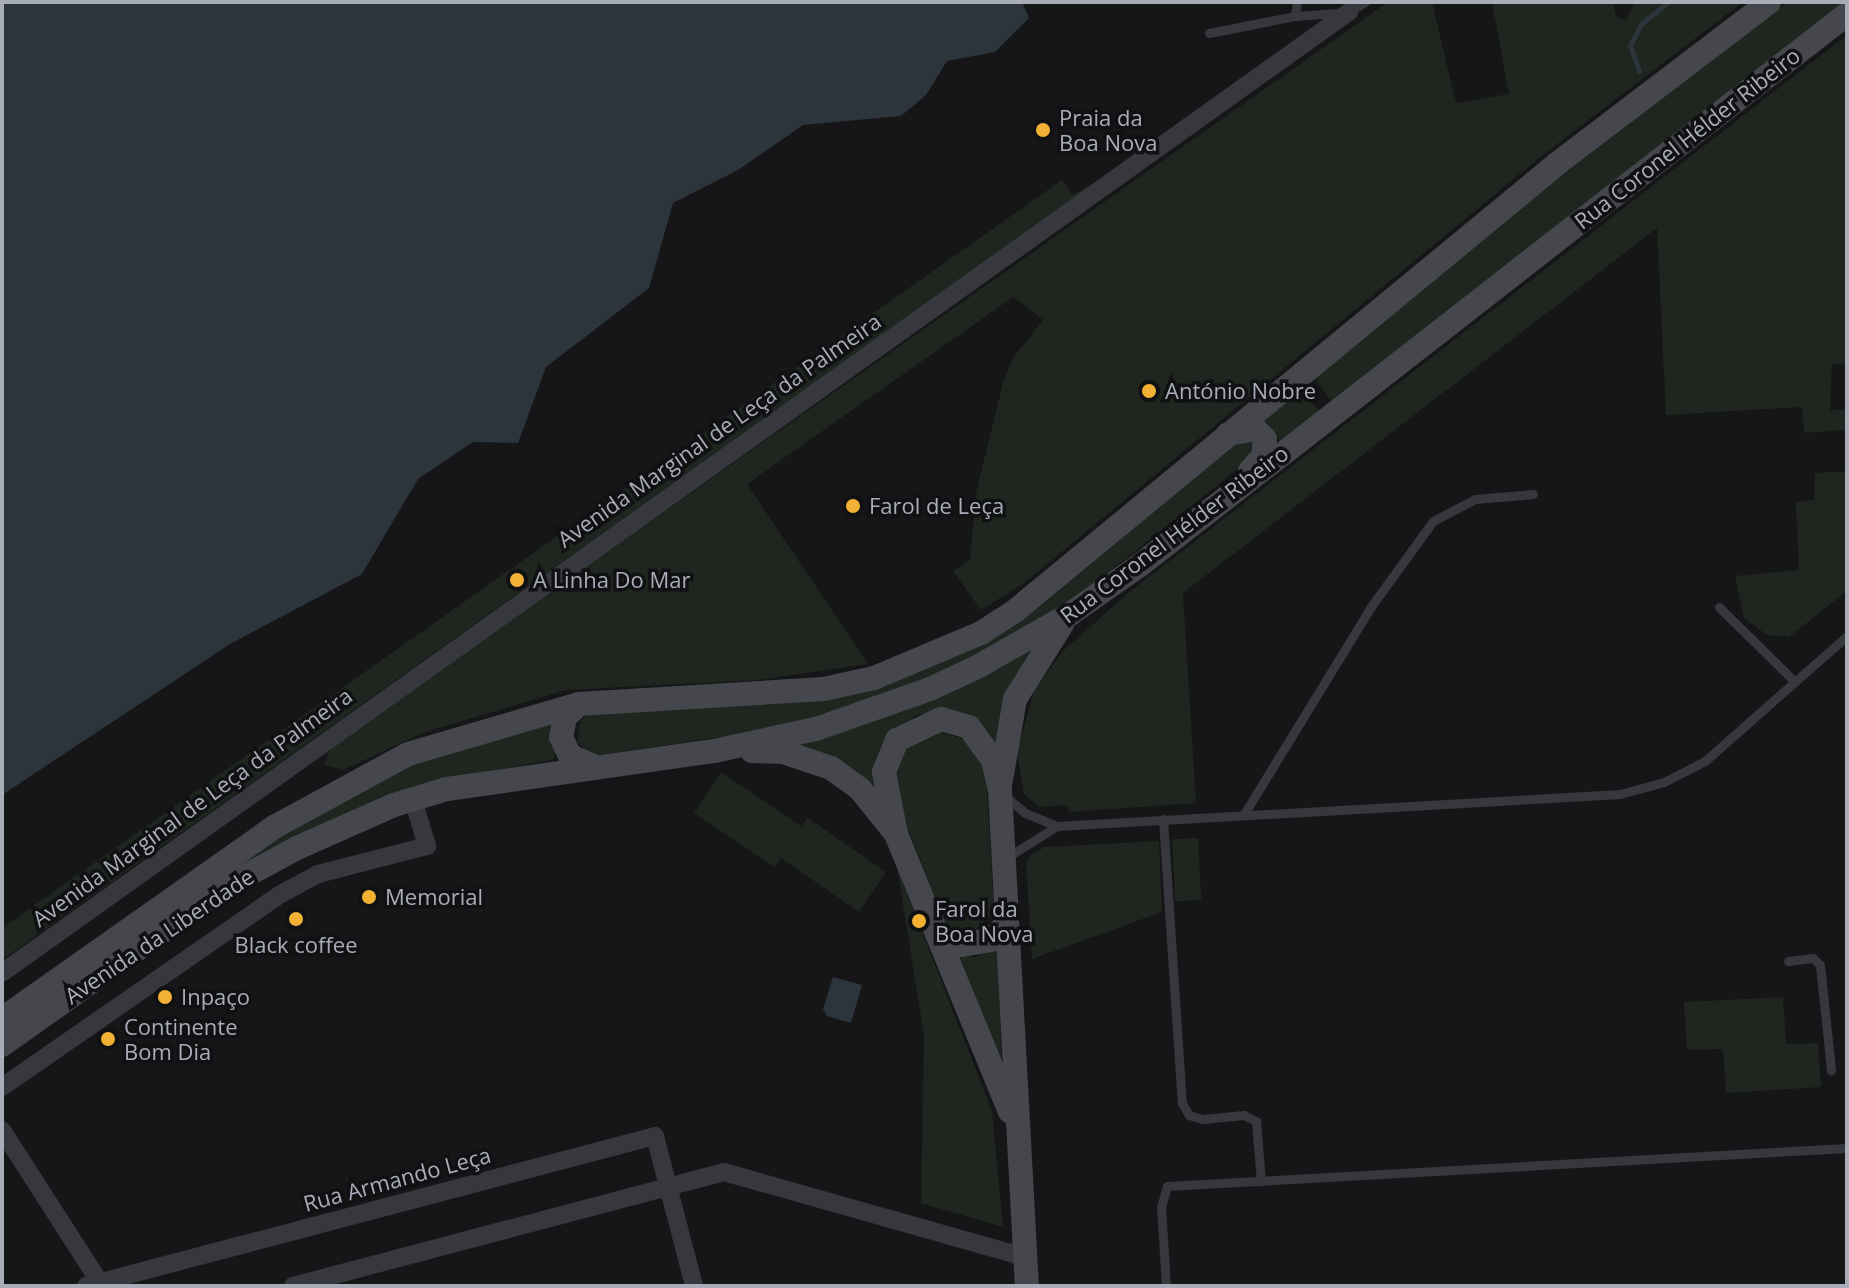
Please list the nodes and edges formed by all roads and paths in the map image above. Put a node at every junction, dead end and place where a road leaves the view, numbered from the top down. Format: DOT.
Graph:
graph roads {
  1 [pos="1297,2"];
  2 [pos="1769,2"];
  3 [pos="1357,7"];
  4 [pos="1847,14"];
  5 [pos="1295,16"];
  6 [pos="1209,33"];
  7 [pos="1228,434"];
  8 [pos="1230,493"];
  9 [pos="1533,494"];
  10 [pos="1719,607"];
  11 [pos="1070,614"];
  12 [pos="1847,636"];
  13 [pos="1795,682"];
  14 [pos="579,704"];
  15 [pos="714,751"];
  16 [pos="600,768"];
  17 [pos="1000,790"];
  18 [pos="413,799"];
  19 [pos="1244,814"];
  20 [pos="1163,819"];
  21 [pos="1057,826"];
  22 [pos="896,834"];
  23 [pos="1004,862"];
  24 [pos="1006,925"];
  25 [pos="940,938"];
  26 [pos="1788,961"];
  27 [pos="2,973"];
  28 [pos="2,1019"];
  29 [pos="2,1045"];
  30 [pos="1831,1070"];
  31 [pos="2,1087"];
  32 [pos="2,1130"];
  33 [pos="1018,1140"];
  34 [pos="1847,1148"];
  35 [pos="1261,1182"];
  36 [pos="668,1187"];
  37 [pos="1025,1257"];
  38 [pos="96,1284"];
  39 [pos="293,1286"];
  40 [pos="694,1286"];
  41 [pos="1027,1286"];
  42 [pos="1166,1286"];
  1 -- 5 [label="lane"];
  2 -- 7 [label="main road, Rua Coronel Hélder Ribeiro"];
  3 -- 5 [label="lane"];
  3 -- 27 [label="street, Avenida Marginal de Leça da Palmeira"];
  4 -- 8 [label="main road, Rua Coronel Hélder Ribeiro"];
  5 -- 6 [label="lane"];
  7 -- 8 [label="main road"];
  7 -- 14 [label="main road, Rua Coronel Hélder Ribeiro"];
  8 -- 11 [label="main road, Rua Coronel Hélder Ribeiro"];
  9 -- 19 [label="lane"];
  10 -- 13 [label="lane"];
  11 -- 15 [label="main road, Rua Coronel Hélder Ribeiro"];
  11 -- 17 [label="main road"];
  12 -- 13 [label="lane"];
  13 -- 19 [label="lane"];
  14 -- 16 [label="main road"];
  14 -- 28 [label="main road, Avenida da Liberdade"];
  15 -- 16 [label="main road, Rua Coronel Hélder Ribeiro"];
  15 -- 22 [label="main road"];
  16 -- 18 [label="main road, Avenida da Liberdade"];
  17 -- 21 [label="lane"];
  17 -- 22 [label="main road"];
  17 -- 23 [label="main road"];
  18 -- 29 [label="main road, Avenida da Liberdade"];
  18 -- 31 [label="street"];
  19 -- 20 [label="lane"];
  20 -- 21 [label="lane"];
  20 -- 35 [label="lane"];
  21 -- 23 [label="lane"];
  22 -- 25 [label="main road"];
  23 -- 24 [label="main road"];
  24 -- 25 [label="main road"];
  24 -- 33 [label="main road"];
  25 -- 33 [label="main road"];
  26 -- 30 [label="lane"];
  32 -- 38 [label="street"];
  33 -- 37 [label="main road"];
  34 -- 35 [label="lane"];
  35 -- 42 [label="lane"];
  36 -- 37 [label="street"];
  36 -- 38 [label="street, Rua Armando Leça"];
  36 -- 39 [label="street"];
  36 -- 40 [label="street, Rua Armando Leça"];
  37 -- 41 [label="main road"];
}
